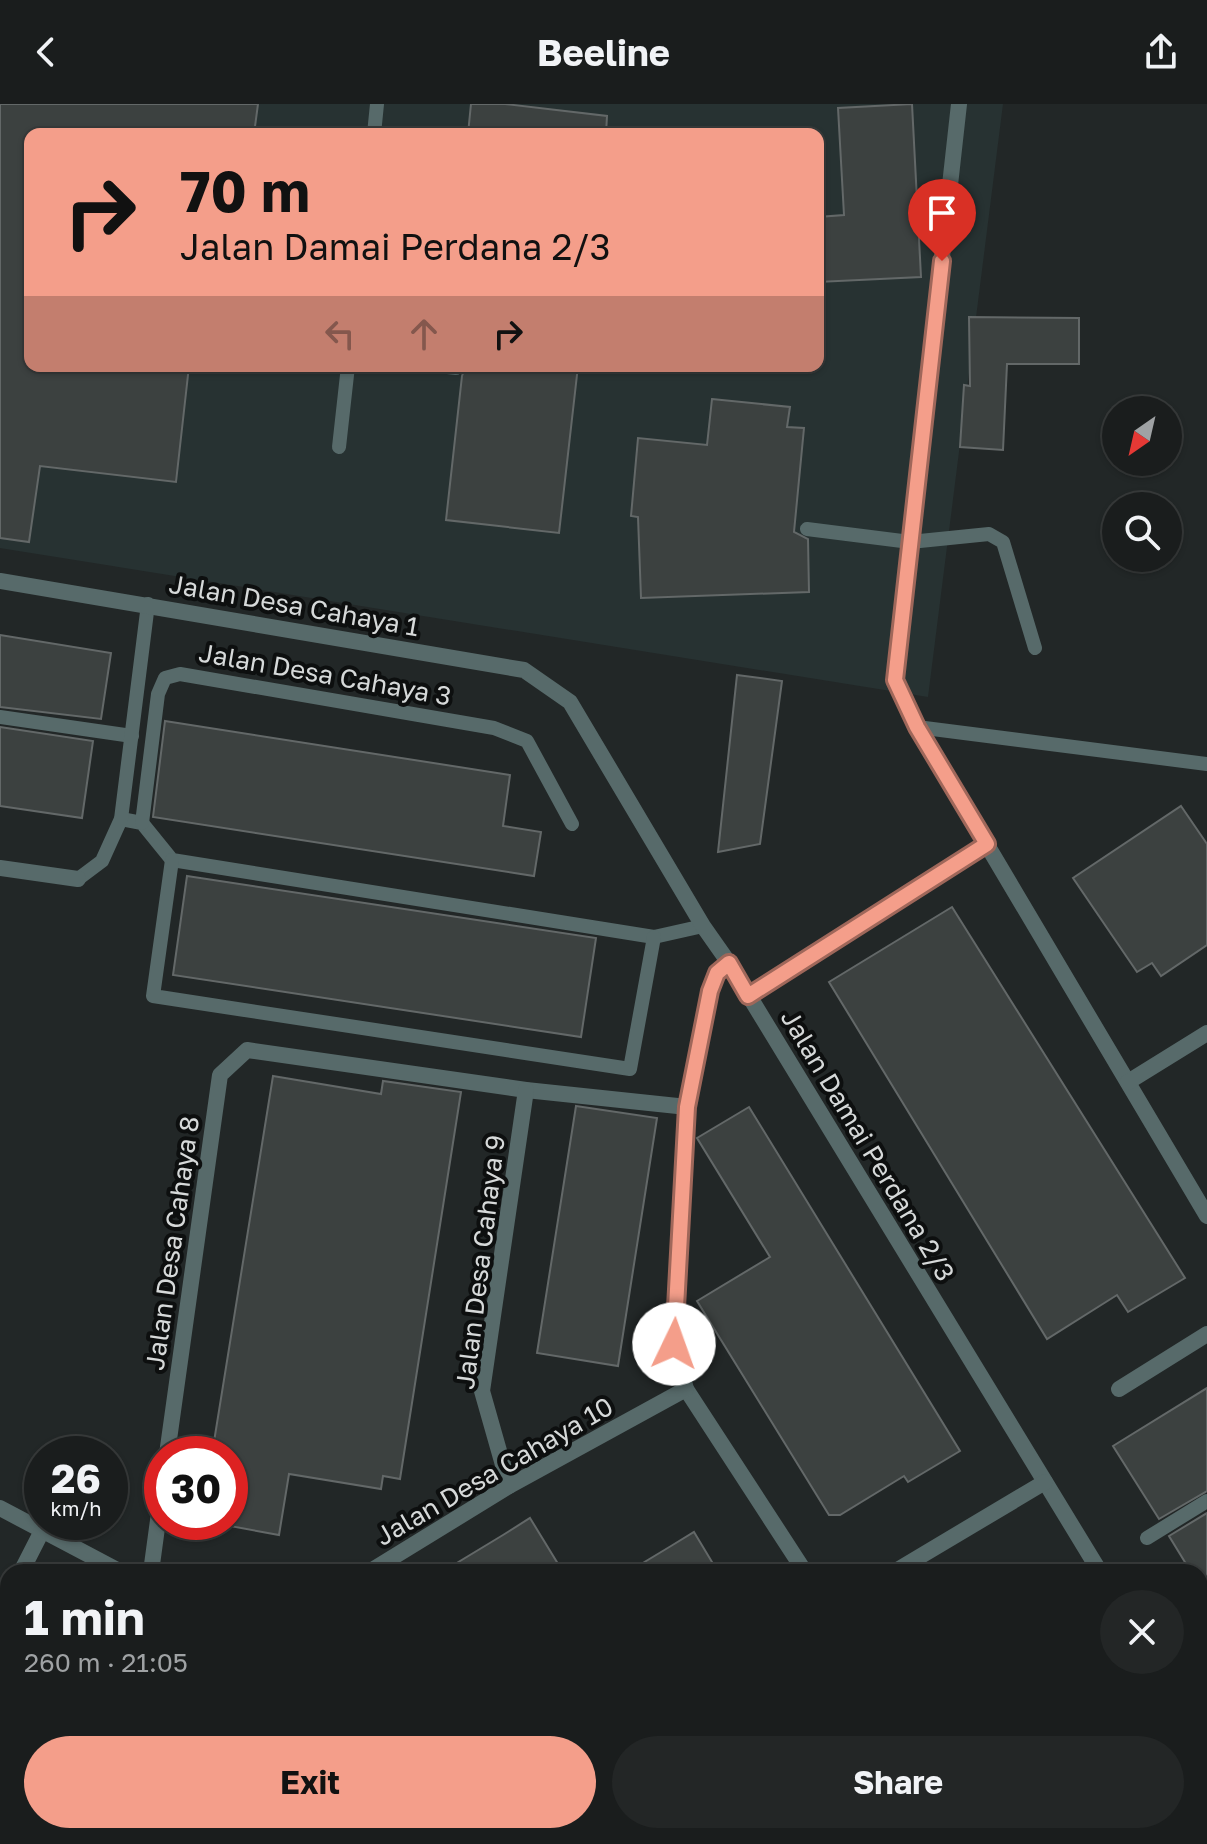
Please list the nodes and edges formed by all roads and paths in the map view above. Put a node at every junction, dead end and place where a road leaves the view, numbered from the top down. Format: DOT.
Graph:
graph roads {
  1 [pos="377,104"];
  2 [pos="959,104"];
  3 [pos="375,128"];
  4 [pos="347,372"];
  5 [pos="339,447"];
  6 [pos="807,529"];
  7 [pos="910,542"];
  8 [pos="0,581"];
  9 [pos="148,604"];
  10 [pos="1035,648"];
  11 [pos="570,702"];
  12 [pos="0,717"];
  13 [pos="917,727"];
  14 [pos="132,736"];
  15 [pos="1207,764"];
  16 [pos="121,819"];
  17 [pos="142,823"];
  18 [pos="572,824"];
  19 [pos="987,844"];
  20 [pos="172,860"];
  21 [pos="0,868"];
  22 [pos="78,879"];
  23 [pos="703,926"];
  24 [pos="654,937"];
  25 [pos="729,963"];
  26 [pos="748,996"];
  27 [pos="1207,1033"];
  28 [pos="1128,1082"];
  29 [pos="526,1090"];
  30 [pos="687,1107"];
  31 [pos="1207,1216"];
  32 [pos="1207,1334"];
  33 [pos="686,1389"];
  34 [pos="1119,1389"];
  35 [pos="170,1436"];
  36 [pos="1045,1482"];
  37 [pos="509,1486"];
  38 [pos="1207,1501"];
  39 [pos="0,1508"];
  40 [pos="24,1520"];
  41 [pos="1147,1538"];
  42 [pos="37,1540"];
  43 [pos="63,1540"];
  44 [pos="155,1540"];
  45 [pos="25,1564"];
  46 [pos="106,1564"];
  47 [pos="152,1564"];
  48 [pos="382,1564"];
  49 [pos="800,1564"];
  50 [pos="907,1564"];
  51 [pos="1095,1564"];
  1 -- 3 [label="lane"];
  2 -- 7 [label="street"];
  4 -- 5 [label="lane"];
  6 -- 7 [label="lane"];
  7 -- 10 [label="lane"];
  7 -- 13 [label="street"];
  8 -- 9 [label="street, Jalan Desa Cahaya 1"];
  9 -- 11 [label="street, Jalan Desa Cahaya 1"];
  9 -- 14 [label="lane"];
  11 -- 23 [label="street, Jalan Damai Perdana 2/3"];
  12 -- 14 [label="lane"];
  13 -- 15 [label="lane"];
  13 -- 19 [label="street"];
  14 -- 16 [label="lane"];
  16 -- 17 [label="lane"];
  16 -- 22 [label="lane"];
  17 -- 18 [label="lane, Jalan Desa Cahaya 3"];
  17 -- 20 [label="lane"];
  19 -- 26 [label="street"];
  19 -- 28 [label="street"];
  20 -- 24 [label="lane"];
  20 -- 24 [label="lane"];
  21 -- 22 [label="street"];
  23 -- 24 [label="lane"];
  23 -- 25 [label="street, Jalan Damai Perdana 2/3"];
  25 -- 26 [label="street, Jalan Damai Perdana 2/3"];
  25 -- 30 [label="street"];
  26 -- 36 [label="street, Jalan Damai Perdana 2/3"];
  27 -- 28 [label="street"];
  28 -- 31 [label="street"];
  29 -- 30 [label="street"];
  29 -- 35 [label="street, Jalan Desa Cahaya 8"];
  29 -- 37 [label="street, Jalan Desa Cahaya 9"];
  30 -- 33 [label="street"];
  32 -- 34 [label="street"];
  33 -- 37 [label="street, Jalan Desa Cahaya 10"];
  33 -- 49 [label="street"];
  36 -- 50 [label="street"];
  36 -- 51 [label="street, Jalan Damai Perdana 2/3"];
  37 -- 48 [label="street, Jalan Desa Cahaya 10"];
  38 -- 41 [label="lane"];
  39 -- 40 [label="street"];
  42 -- 45 [label="street"];
  43 -- 46 [label="street"];
  44 -- 47 [label="street"];
}
